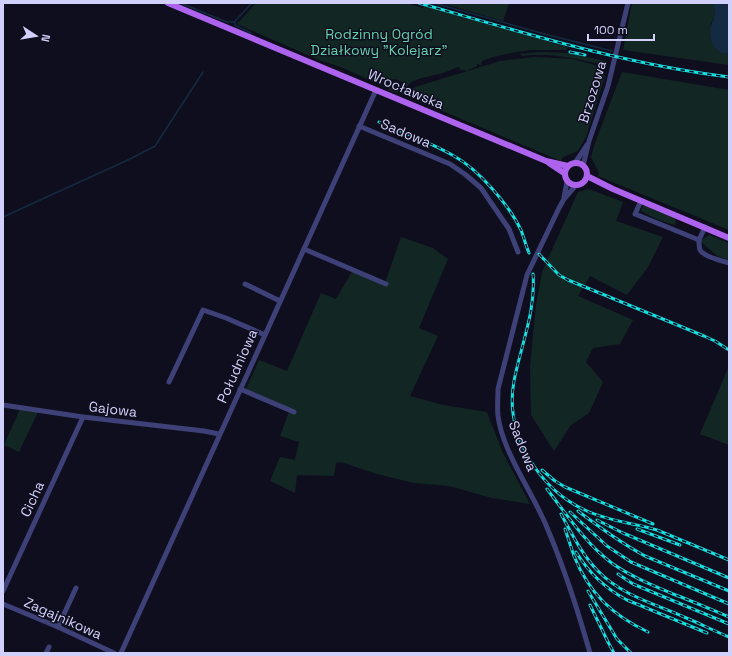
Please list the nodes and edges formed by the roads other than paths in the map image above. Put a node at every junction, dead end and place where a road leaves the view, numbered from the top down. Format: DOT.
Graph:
graph roads {
  1 [pos="168,3"];
  2 [pos="628,3"];
  3 [pos="375,91"];
  4 [pos="361,124"];
  5 [pos="589,141"];
  6 [pos="546,161"];
  7 [pos="575,163"];
  8 [pos="568,166"];
  9 [pos="583,166"];
  10 [pos="564,174"];
  11 [pos="585,179"];
  12 [pos="567,182"];
  13 [pos="576,185"];
  14 [pos="564,199"];
  15 [pos="641,201"];
  16 [pos="705,227"];
  17 [pos="729,238"];
  18 [pos="699,240"];
  19 [pos="304,249"];
  20 [pos="518,252"];
  21 [pos="729,263"];
  22 [pos="244,284"];
  23 [pos="386,284"];
  24 [pos="280,301"];
  25 [pos="265,334"];
  26 [pos="169,382"];
  27 [pos="240,389"];
  28 [pos="3,405"];
  29 [pos="294,412"];
  30 [pos="83,417"];
  31 [pos="219,434"];
  32 [pos="76,588"];
  33 [pos="3,591"];
  34 [pos="3,604"];
  35 [pos="58,628"];
  36 [pos="49,647"];
  37 [pos="46,653"];
  38 [pos="114,653"];
  39 [pos="120,653"];
  40 [pos="590,653"];
  1 -- 3 [label="main road, Wrocławska"];
  2 -- 5 [label="street, Brzozowa"];
  3 -- 4 [label="street, Południowa"];
  3 -- 6 [label="main road, Wrocławska"];
  4 -- 19 [label="street, Południowa"];
  4 -- 20 [label="street, Sadowa"];
  5 -- 7 [label="street, Brzozowa"];
  5 -- 9 [label="street, Brzozowa"];
  6 -- 8 [label="main road, Wrocławska"];
  6 -- 10 [label="main road, Wrocławska"];
  7 -- 8 [label="main road"];
  7 -- 9 [label="main road"];
  8 -- 10 [label="main road"];
  9 -- 11 [label="main road"];
  10 -- 12 [label="main road"];
  11 -- 13 [label="main road"];
  11 -- 15 [label="main road"];
  12 -- 13 [label="main road"];
  12 -- 14 [label="street, Sadowa"];
  13 -- 14 [label="street, Sadowa"];
  14 -- 40 [label="street, Sadowa"];
  15 -- 16 [label="main road"];
  15 -- 18 [label="street"];
  16 -- 17 [label="main road"];
  16 -- 18 [label="street"];
  18 -- 21 [label="street"];
  19 -- 23 [label="street"];
  19 -- 24 [label="street, Południowa"];
  22 -- 24 [label="street"];
  24 -- 25 [label="street, Południowa"];
  25 -- 26 [label="street"];
  25 -- 27 [label="street, Południowa"];
  27 -- 29 [label="street"];
  27 -- 31 [label="street, Południowa"];
  28 -- 30 [label="street, Gajowa"];
  30 -- 31 [label="street, Gajowa"];
  30 -- 33 [label="street, Cicha"];
  31 -- 39 [label="street, Południowa"];
  32 -- 35 [label="street"];
  34 -- 35 [label="street, Zagajnikowa"];
  35 -- 38 [label="street, Zagajnikowa"];
  36 -- 37 [label="street"];
}
